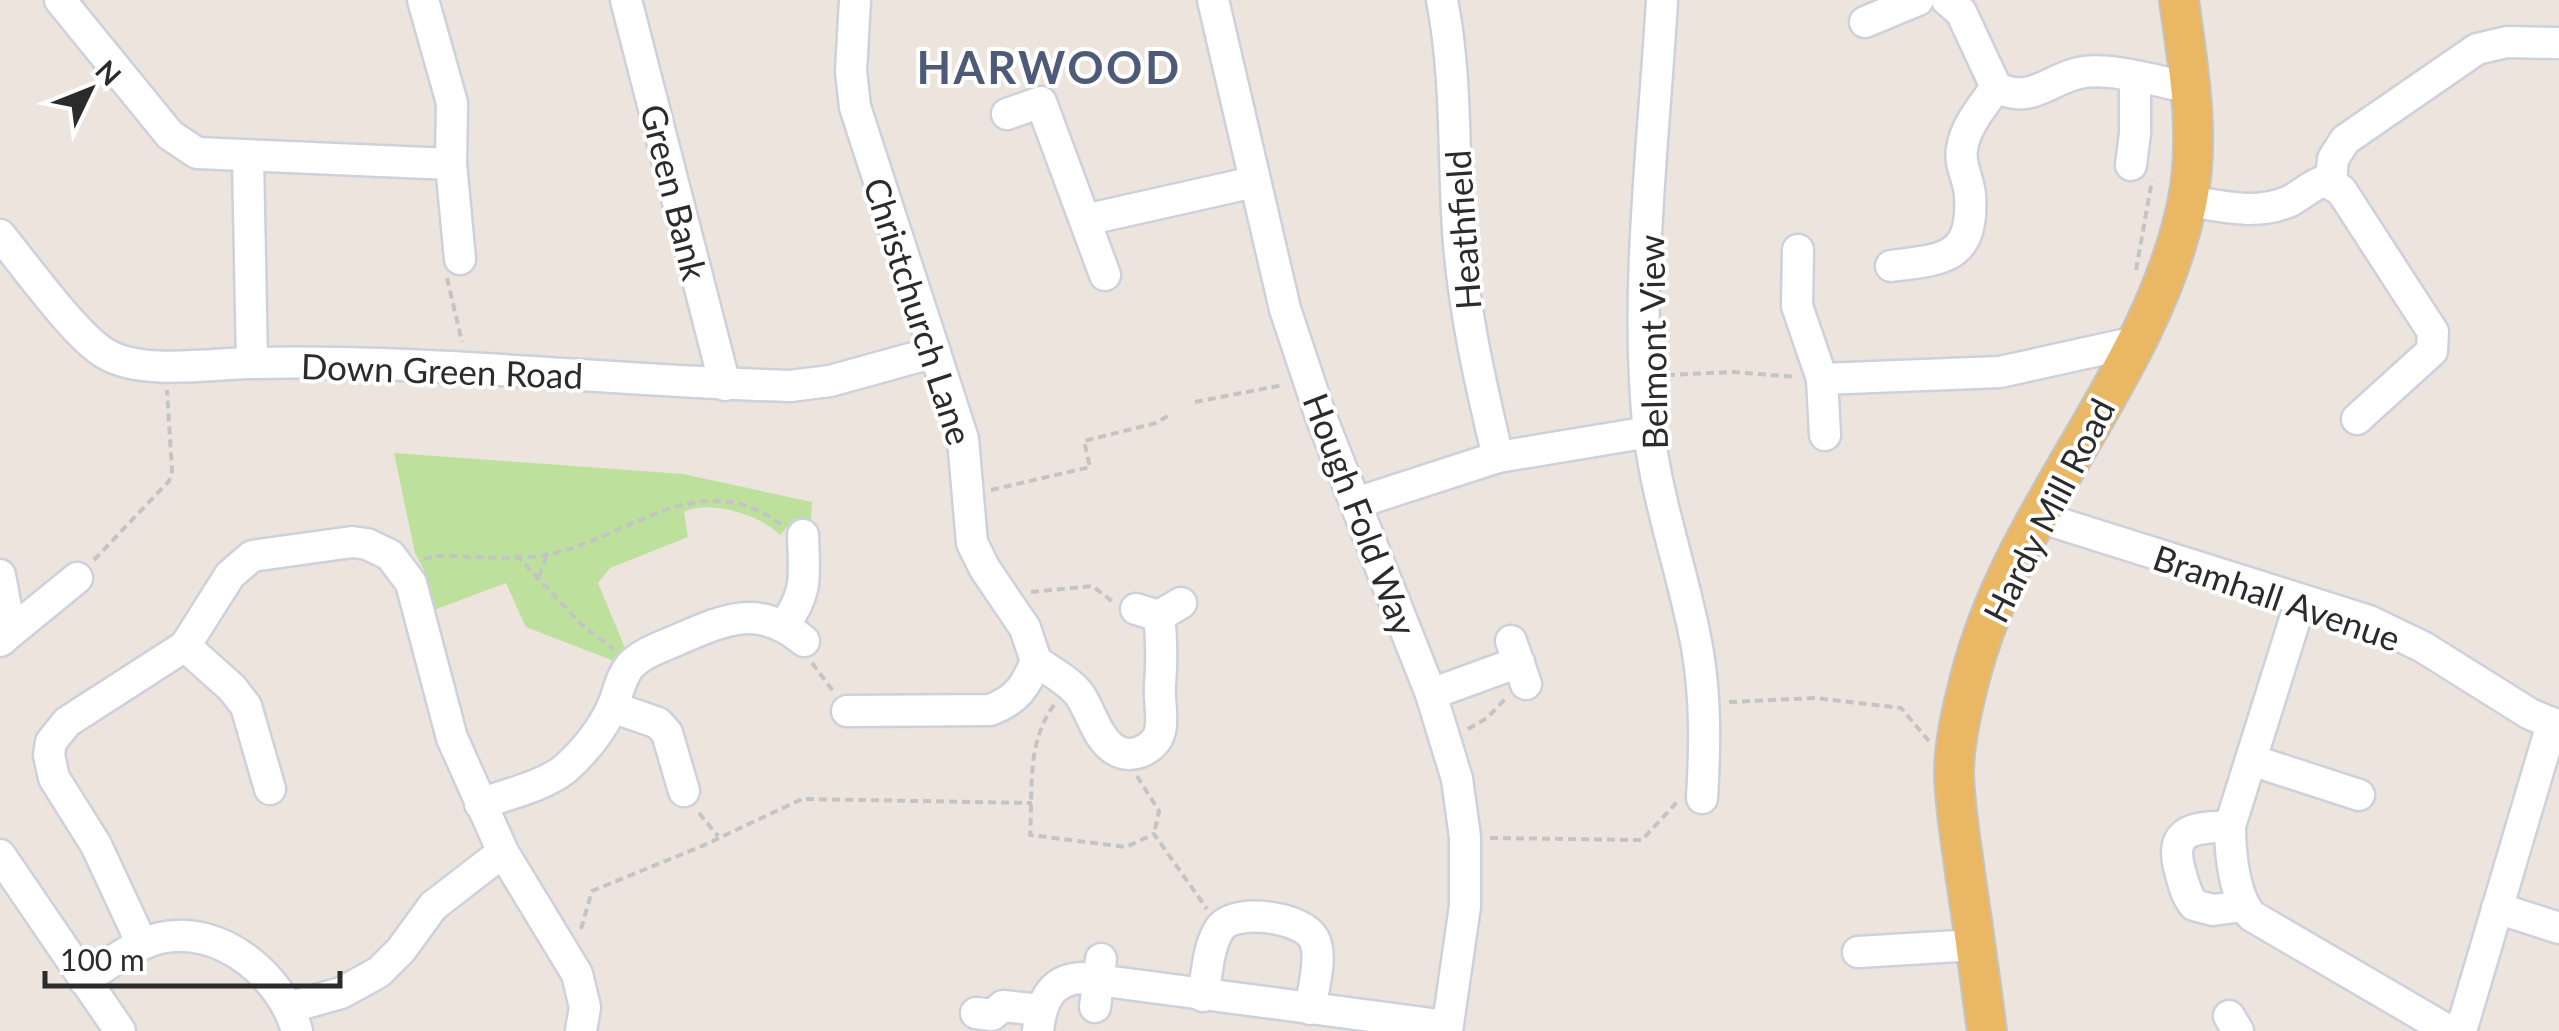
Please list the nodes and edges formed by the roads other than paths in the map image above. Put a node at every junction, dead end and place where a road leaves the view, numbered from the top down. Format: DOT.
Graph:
graph roads {
  1 [pos="60,0"];
  2 [pos="423,0"];
  3 [pos="626,0"];
  4 [pos="855,0"];
  5 [pos="1213,0"];
  6 [pos="1442,0"];
  7 [pos="1662,0"];
  8 [pos="1947,0"];
  9 [pos="2179,0"];
  10 [pos="1905,12"];
  11 [pos="1865,22"];
  12 [pos="2559,43"];
  13 [pos="2134,78"];
  14 [pos="1996,87"];
  15 [pos="2191,88"];
  16 [pos="1006,114"];
  17 [pos="248,157"];
  18 [pos="452,164"];
  19 [pos="2131,166"];
  20 [pos="1254,182"];
  21 [pos="2331,182"];
  22 [pos="2188,200"];
  23 [pos="1085,220"];
  24 [pos="0,235"];
  25 [pos="1798,250"];
  26 [pos="1907,258"];
  27 [pos="460,259"];
  28 [pos="1105,275"];
  29 [pos="2136,342"];
  30 [pos="935,352"];
  31 [pos="252,363"];
  32 [pos="1822,379"];
  33 [pos="724,384"];
  34 [pos="2357,419"];
  35 [pos="1649,432"];
  36 [pos="1825,434"];
  37 [pos="1498,457"];
  38 [pos="1356,504"];
  39 [pos="2038,517"];
  40 [pos="796,545"];
  41 [pos="0,575"];
  42 [pos="77,578"];
  43 [pos="2301,600"];
  44 [pos="1159,609"];
  45 [pos="1,640"];
  46 [pos="185,646"];
  47 [pos="1036,661"];
  48 [pos="1519,662"];
  49 [pos="1431,694"];
  50 [pos="865,701"];
  51 [pos="612,707"];
  52 [pos="2556,725"];
  53 [pos="2251,760"];
  54 [pos="269,790"];
  55 [pos="2352,797"];
  56 [pos="1702,798"];
  57 [pos="684,802"];
  58 [pos="480,804"];
  59 [pos="2230,826"];
  60 [pos="502,852"];
  61 [pos="0,855"];
  62 [pos="2243,906"];
  63 [pos="2497,908"];
  64 [pos="2559,928"];
  65 [pos="142,944"];
  66 [pos="1975,945"];
  67 [pos="1858,952"];
  68 [pos="84,980"];
  69 [pos="1203,996"];
  70 [pos="1310,1009"];
  71 [pos="976,1013"];
  72 [pos="294,1019"];
  73 [pos="1039,1020"];
  74 [pos="1447,1028"];
  75 [pos="120,1031"];
  76 [pos="581,1031"];
  77 [pos="1987,1031"];
  78 [pos="2449,1031"];
  79 [pos="2462,1031"];
  1 -- 17 [label="street"];
  2 -- 18 [label="street"];
  3 -- 33 [label="street, Green Bank"];
  4 -- 30 [label="street, Christchurch Lane"];
  5 -- 20 [label="street, Hough Fold Way"];
  6 -- 37 [label="street, Heathfield"];
  7 -- 35 [label="street, Belmont View"];
  8 -- 14 [label="street"];
  9 -- 15 [label="main road, Hardy Mill Road"];
  10 -- 11 [label="street"];
  12 -- 21 [label="street"];
  13 -- 14 [label="street"];
  13 -- 15 [label="street"];
  13 -- 19 [label="street"];
  14 -- 26 [label="street"];
  15 -- 22 [label="main road, Hardy Mill Road"];
  16 -- 23 [label="street"];
  17 -- 18 [label="street"];
  17 -- 31 [label="street"];
  18 -- 27 [label="street"];
  20 -- 23 [label="street"];
  20 -- 38 [label="street, Hough Fold Way"];
  21 -- 22 [label="street"];
  21 -- 34 [label="street"];
  22 -- 29 [label="main road, Hardy Mill Road"];
  23 -- 28 [label="street"];
  24 -- 31 [label="street, Down Green Road"];
  25 -- 32 [label="street"];
  29 -- 32 [label="street"];
  29 -- 39 [label="main road, Hardy Mill Road"];
  30 -- 33 [label="street, Down Green Road"];
  30 -- 47 [label="street, Christchurch Lane"];
  31 -- 33 [label="street, Down Green Road"];
  32 -- 36 [label="street"];
  35 -- 37 [label="street"];
  35 -- 56 [label="street, Belmont View"];
  37 -- 38 [label="street"];
  38 -- 49 [label="street, Hough Fold Way"];
  39 -- 43 [label="street, Bramhall Avenue"];
  39 -- 66 [label="main road, Hardy Mill Road"];
  40 -- 51 [label="street"];
  41 -- 45 [label="street"];
  42 -- 45 [label="street"];
  43 -- 52 [label="street, Bramhall Avenue"];
  43 -- 53 [label="street"];
  44 -- 47 [label="street"];
  46 -- 54 [label="street"];
  46 -- 58 [label="street"];
  46 -- 65 [label="street"];
  47 -- 50 [label="street"];
  48 -- 49 [label="street"];
  49 -- 74 [label="street, Hough Fold Way"];
  51 -- 57 [label="street"];
  51 -- 58 [label="street"];
  52 -- 63 [label="street"];
  53 -- 55 [label="street"];
  53 -- 59 [label="street"];
  58 -- 60 [label="street"];
  59 -- 62 [label="street"];
  59 -- 62 [label="street"];
  60 -- 72 [label="street"];
  60 -- 76 [label="street"];
  61 -- 68 [label="street"];
  62 -- 78 [label="street"];
  63 -- 64 [label="street"];
  63 -- 79 [label="street"];
  65 -- 68 [label="street"];
  65 -- 72 [label="street"];
  66 -- 67 [label="street"];
  66 -- 77 [label="main road, Hardy Mill Road"];
  68 -- 75 [label="street"];
  69 -- 70 [label="street"];
  69 -- 70 [label="street"];
  69 -- 73 [label="street"];
  70 -- 74 [label="street"];
  71 -- 73 [label="street"];
}
